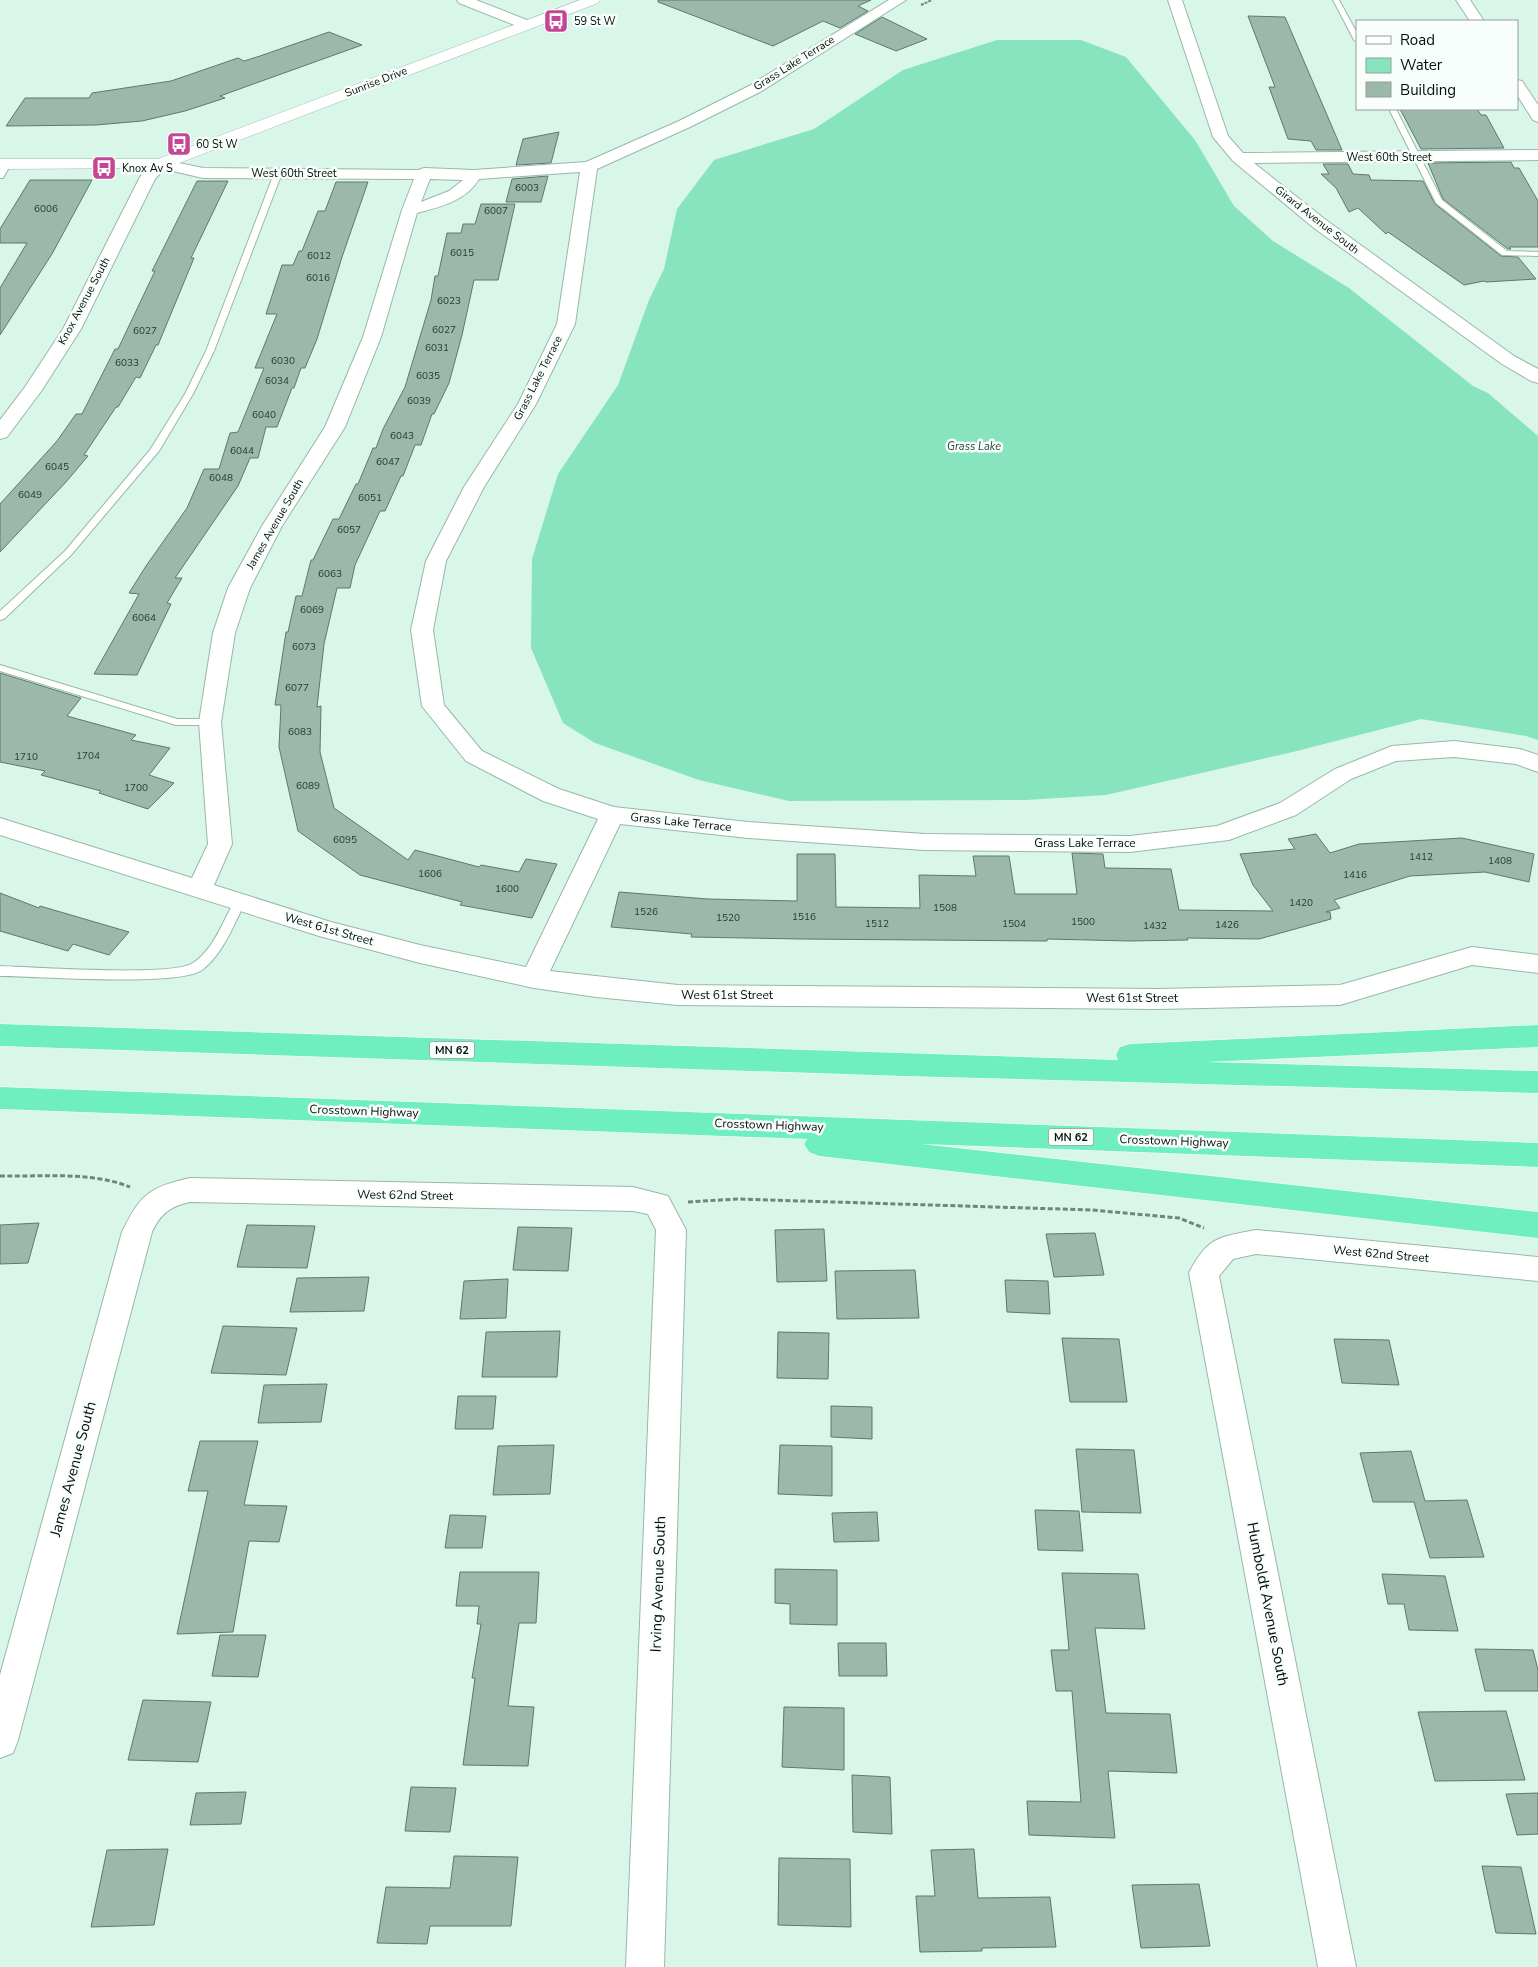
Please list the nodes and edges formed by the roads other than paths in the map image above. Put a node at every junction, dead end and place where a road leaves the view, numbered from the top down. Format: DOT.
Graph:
graph roads {
  1 [pos="464,0"];
  2 [pos="593,0"];
  3 [pos="899,0"];
  4 [pos="1175,0"];
  5 [pos="1336,0"];
  6 [pos="1463,0"];
  7 [pos="1476,20"];
  8 [pos="528,25"];
  9 [pos="1356,38"];
  10 [pos="1518,86"];
  11 [pos="1393,110"];
  12 [pos="1538,117"];
  13 [pos="1538,155"];
  14 [pos="1417,156"];
  15 [pos="1239,158"];
  16 [pos="160,164"];
  17 [pos="589,167"];
  18 [pos="2,168"];
  19 [pos="278,173"];
  20 [pos="424,173"];
  21 [pos="474,175"];
  22 [pos="410,210"];
  23 [pos="1538,254"];
  24 [pos="1538,377"];
  25 [pos="0,433"];
  26 [pos="0,616"];
  27 [pos="0,668"];
  28 [pos="210,722"];
  29 [pos="1538,764"];
  30 [pos="612,815"];
  31 [pos="0,826"];
  32 [pos="199,889"];
  33 [pos="238,903"];
  34 [pos="1538,964"];
  35 [pos="0,971"];
  36 [pos="534,978"];
  37 [pos="0,1035"];
  38 [pos="1538,1036"];
  39 [pos="903,1065"];
  40 [pos="1538,1082"];
  41 [pos="0,1098"];
  42 [pos="604,1119"];
  43 [pos="1538,1155"];
  44 [pos="154,1202"];
  45 [pos="658,1204"];
  46 [pos="1538,1225"];
  47 [pos="1224,1248"];
  48 [pos="1538,1269"];
  49 [pos="0,1740"];
  50 [pos="645,1967"];
  51 [pos="1337,1967"];
  1 -- 8 [label="street"];
  2 -- 8 [label="street, Sunrise Drive"];
  3 -- 17 [label="street, Grass Lake Terrace"];
  4 -- 15 [label="street, Girard Avenue South"];
  5 -- 9 [label="lane"];
  6 -- 7 [label="street"];
  8 -- 16 [label="street, Sunrise Drive"];
  10 -- 12 [label="street"];
  11 -- 14 [label="lane"];
  13 -- 14 [label="street, West 60th Street"];
  14 -- 15 [label="street, West 60th Street"];
  14 -- 23 [label="lane"];
  15 -- 24 [label="street, Girard Avenue South"];
  16 -- 18 [label="street, West 60th Street"];
  16 -- 19 [label="street, West 60th Street"];
  16 -- 25 [label="street, Knox Avenue South"];
  17 -- 21 [label="street, West 60th Street"];
  17 -- 30 [label="street, Grass Lake Terrace"];
  19 -- 20 [label="street, West 60th Street"];
  19 -- 26 [label="lane"];
  20 -- 21 [label="street, West 60th Street"];
  20 -- 22 [label="street, James Avenue South"];
  21 -- 22 [label="street"];
  22 -- 28 [label="street, James Avenue South"];
  27 -- 28 [label="lane"];
  28 -- 32 [label="street, James Avenue South"];
  29 -- 30 [label="street, Grass Lake Terrace"];
  30 -- 36 [label="street"];
  31 -- 32 [label="street, West 61st Street"];
  32 -- 33 [label="street, West 61st Street"];
  33 -- 35 [label="lane"];
  33 -- 36 [label="street, West 61st Street"];
  34 -- 36 [label="street, West 61st Street"];
  37 -- 39 [label="highway, MN 62"];
  38 -- 39 [label="highway"];
  39 -- 40 [label="highway, MN 62"];
  41 -- 42 [label="highway, Crosstown Highway / MN 62"];
  42 -- 43 [label="highway, Crosstown Highway / MN 62"];
  42 -- 46 [label="highway"];
  44 -- 45 [label="street, West 62nd Street"];
  44 -- 49 [label="street, James Avenue South"];
  45 -- 50 [label="street, Irving Avenue South"];
  47 -- 48 [label="street, West 62nd Street"];
  47 -- 51 [label="street, Humboldt Avenue South"];
}
